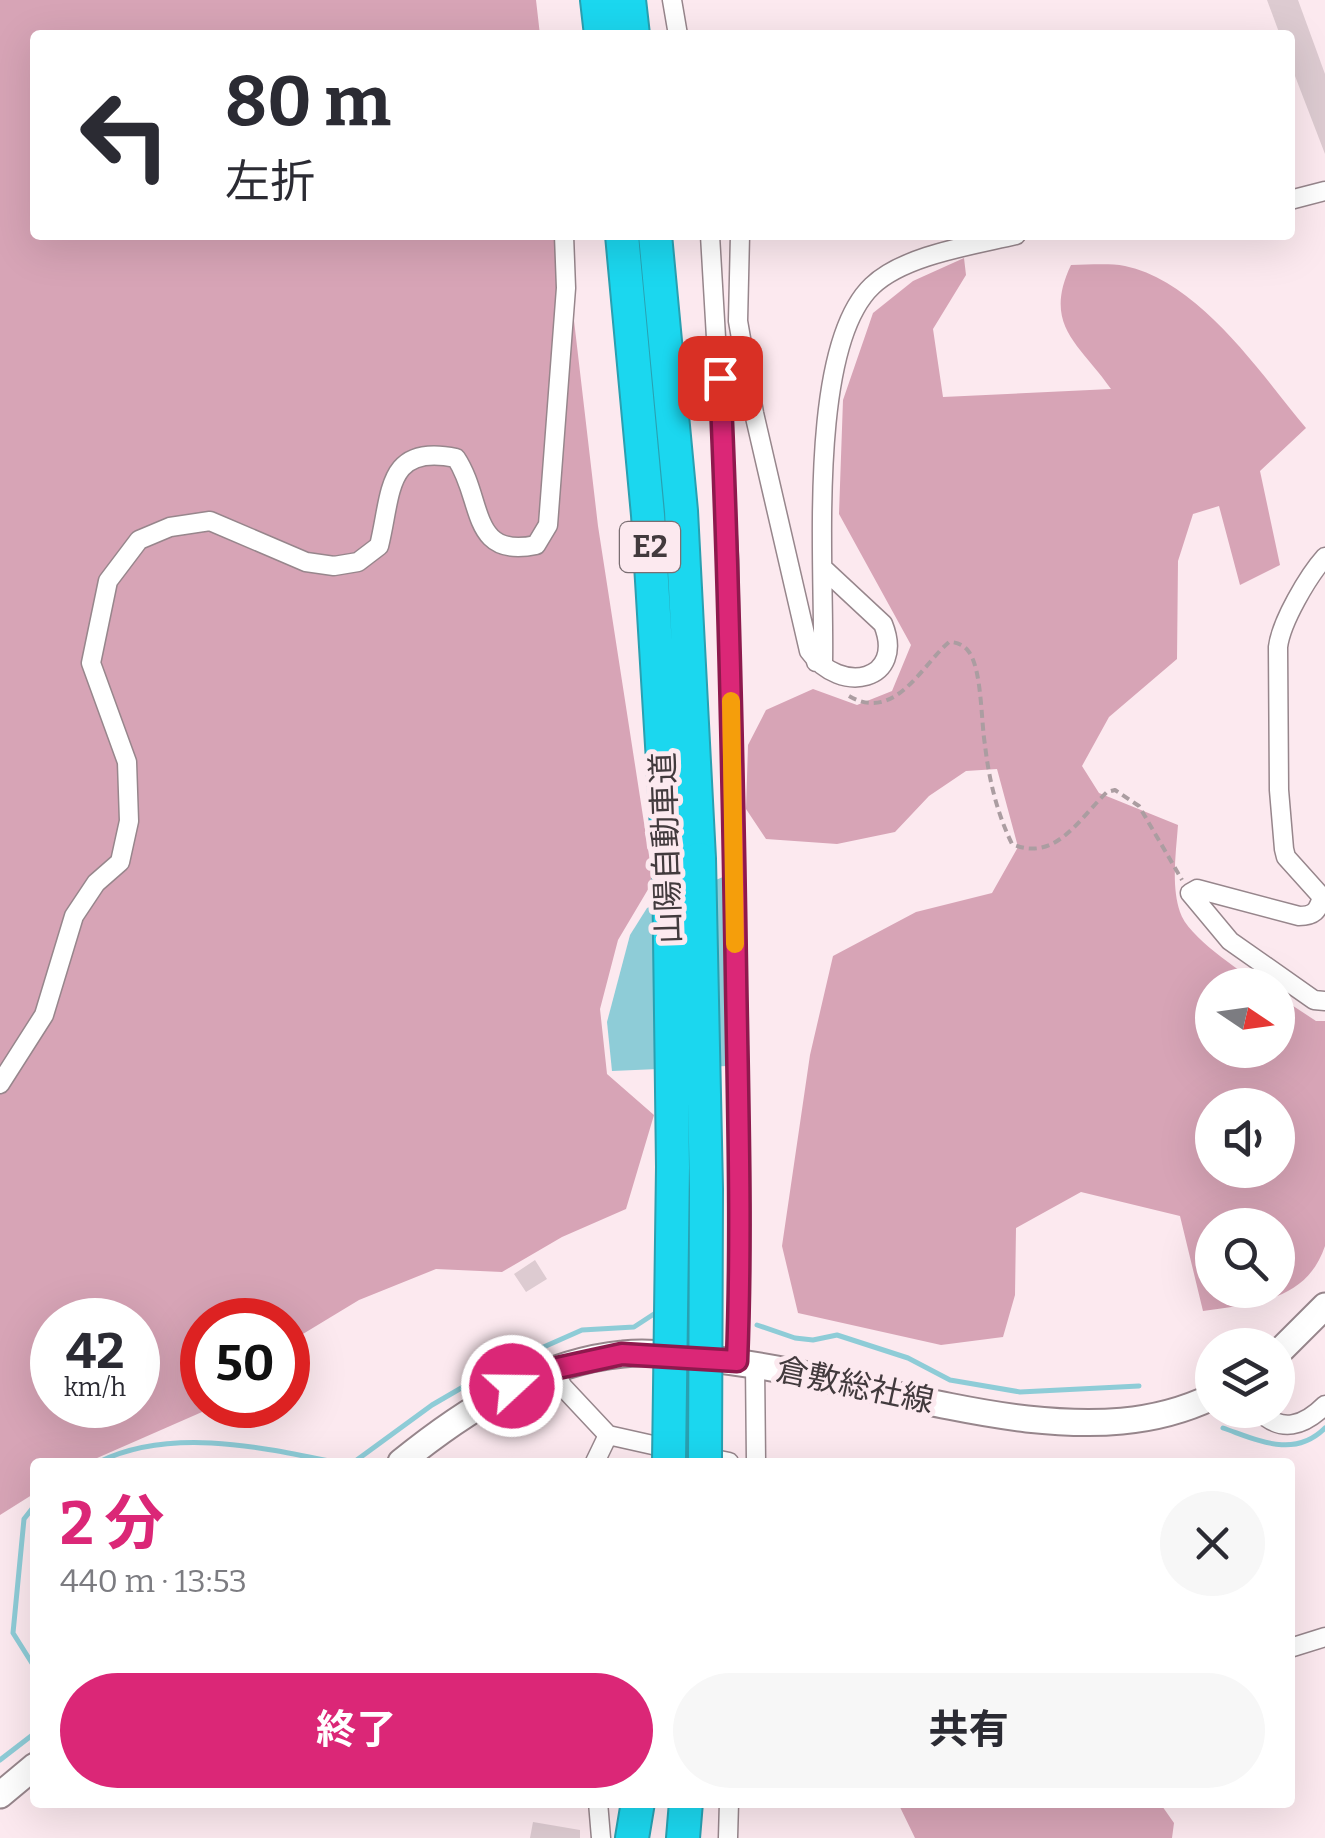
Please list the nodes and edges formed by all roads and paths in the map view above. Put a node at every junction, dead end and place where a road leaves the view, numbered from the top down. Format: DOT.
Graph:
graph roads {
  1 [pos="597,0"];
  2 [pos="629,0"];
  3 [pos="672,0"];
  4 [pos="600,30"];
  5 [pos="632,30"];
  6 [pos="677,30"];
  7 [pos="1325,191"];
  8 [pos="1295,199"];
  9 [pos="564,240"];
  10 [pos="622,240"];
  11 [pos="654,240"];
  12 [pos="710,240"];
  13 [pos="740,240"];
  14 [pos="996,240"];
  15 [pos="1325,557"];
  16 [pos="825,570"];
  17 [pos="824,667"];
  18 [pos="684,859"];
  19 [pos="1190,893"];
  20 [pos="1325,1001"];
  21 [pos="0,1084"];
  22 [pos="1325,1306"];
  23 [pos="1295,1336"];
  24 [pos="746,1363"];
  25 [pos="553,1369"];
  26 [pos="1325,1405"];
  27 [pos="1195,1406"];
  28 [pos="1295,1426"];
  29 [pos="608,1435"];
  30 [pos="408,1458"];
  31 [pos="597,1458"];
  32 [pos="669,1458"];
  33 [pos="704,1458"];
  34 [pos="711,1458"];
  35 [pos="756,1458"];
  36 [pos="1325,1637"];
  37 [pos="1295,1646"];
  38 [pos="30,1770"];
  39 [pos="0,1795"];
  40 [pos="598,1808"];
  41 [pos="637,1808"];
  42 [pos="649,1808"];
  43 [pos="689,1808"];
  44 [pos="690,1808"];
  45 [pos="728,1808"];
  46 [pos="601,1838"];
  47 [pos="632,1838"];
  48 [pos="646,1838"];
  49 [pos="683,1838"];
  50 [pos="693,1838"];
  51 [pos="728,1838"];
  1 -- 4 [label="highway"];
  2 -- 5 [label="highway"];
  3 -- 6 [label="street"];
  7 -- 8 [label="street"];
  9 -- 21 [label="street"];
  10 -- 18 [label="highway, 山陽自動車道 / E2"];
  11 -- 18 [label="highway, 山陽自動車道 / E2"];
  12 -- 24 [label="street"];
  13 -- 17 [label="street"];
  14 -- 16 [label="street"];
  15 -- 19 [label="street"];
  16 -- 17 [label="street"];
  16 -- 17 [label="street"];
  17 -- 19 [label="path"];
  18 -- 32 [label="highway, 山陽自動車道 / E2, bridge"];
  18 -- 33 [label="highway, 山陽自動車道 / E2, bridge"];
  19 -- 20 [label="street"];
  22 -- 23 [label="main road"];
  24 -- 25 [label="main road, 倉敷総社線"];
  24 -- 27 [label="main road, 倉敷総社線"];
  24 -- 35 [label="street"];
  25 -- 29 [label="street"];
  25 -- 30 [label="main road, 倉敷総社線"];
  26 -- 28 [label="street"];
  29 -- 31 [label="street"];
  29 -- 34 [label="street"];
  36 -- 37 [label="street"];
  38 -- 39 [label="main road"];
  40 -- 46 [label="street"];
  41 -- 47 [label="highway"];
  42 -- 48 [label="highway"];
  43 -- 49 [label="highway"];
  44 -- 50 [label="highway"];
  45 -- 51 [label="street"];
}
